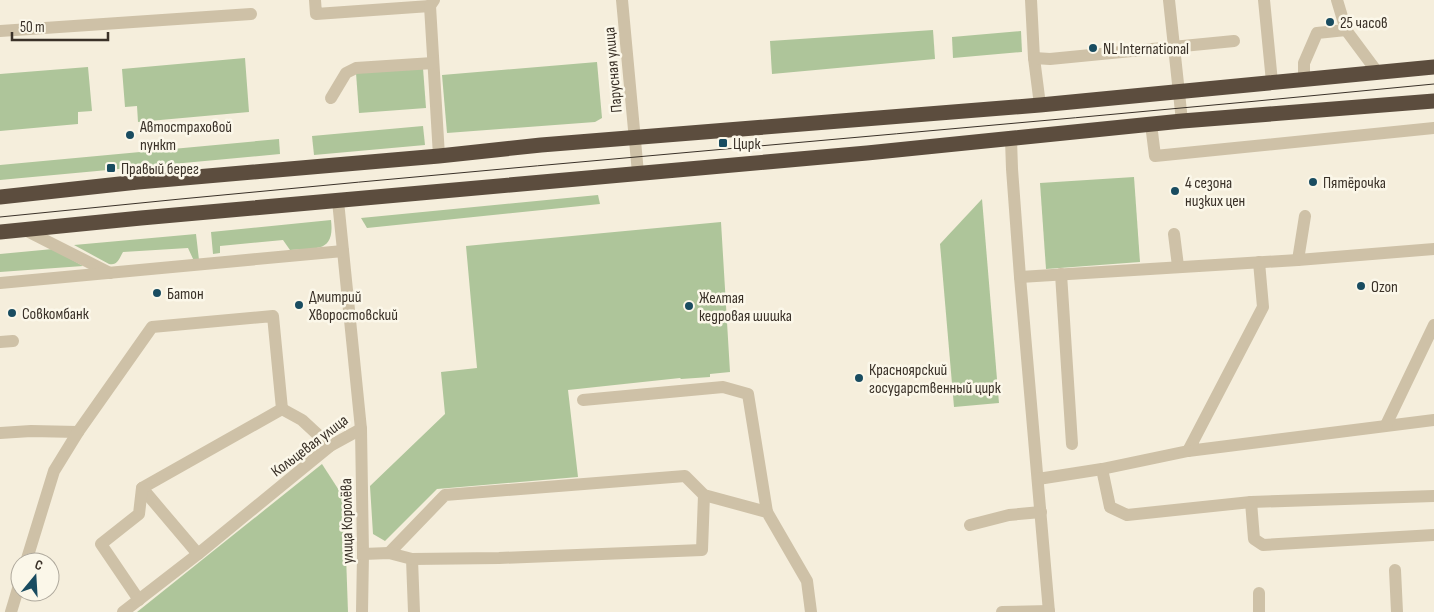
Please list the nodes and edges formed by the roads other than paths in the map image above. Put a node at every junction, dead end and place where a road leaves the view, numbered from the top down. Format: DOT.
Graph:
graph roads {
  1 [pos="315,0"];
  2 [pos="622,0"];
  3 [pos="1031,0"];
  4 [pos="1168,0"];
  5 [pos="1264,0"];
  6 [pos="1337,0"];
  7 [pos="432,3"];
  8 [pos="251,14"];
  9 [pos="1346,30"];
  10 [pos="0,31"];
  11 [pos="1234,41"];
  12 [pos="1174,47"];
  13 [pos="1034,58"];
  14 [pos="433,63"];
  15 [pos="1434,68"];
  16 [pos="1378,73"];
  17 [pos="1304,80"];
  18 [pos="1272,82"];
  19 [pos="1179,90"];
  20 [pos="331,98"];
  21 [pos="1434,101"];
  22 [pos="1040,105"];
  23 [pos="1182,121"];
  24 [pos="1151,124"];
  25 [pos="1434,128"];
  26 [pos="634,137"];
  27 [pos="1011,139"];
  28 [pos="440,156"];
  29 [pos="638,173"];
  30 [pos="0,197"];
  31 [pos="338,201"];
  32 [pos="1305,216"];
  33 [pos="25,230"];
  34 [pos="0,232"];
  35 [pos="1174,234"];
  36 [pos="1434,249"];
  37 [pos="342,252"];
  38 [pos="1298,260"];
  39 [pos="1259,262"];
  40 [pos="1178,266"];
  41 [pos="110,273"];
  42 [pos="1061,274"];
  43 [pos="1020,277"];
  44 [pos="0,284"];
  45 [pos="1434,325"];
  46 [pos="13,341"];
  47 [pos="0,342"];
  48 [pos="583,400"];
  49 [pos="282,409"];
  50 [pos="1434,420"];
  51 [pos="1386,425"];
  52 [pos="361,429"];
  53 [pos="78,432"];
  54 [pos="0,433"];
  55 [pos="1072,444"];
  56 [pos="330,446"];
  57 [pos="1188,451"];
  58 [pos="1102,469"];
  59 [pos="1038,479"];
  60 [pos="142,488"];
  61 [pos="704,495"];
  62 [pos="1434,496"];
  63 [pos="1251,502"];
  64 [pos="767,512"];
  65 [pos="1040,512"];
  66 [pos="970,525"];
  67 [pos="1434,535"];
  68 [pos="29,552"];
  69 [pos="389,552"];
  70 [pos="198,554"];
  71 [pos="364,554"];
  72 [pos="412,559"];
  73 [pos="1394,570"];
  74 [pos="1260,593"];
  75 [pos="138,600"];
  76 [pos="1049,611"];
  77 [pos="123,612"];
  78 [pos="362,612"];
  79 [pos="414,612"];
  80 [pos="810,612"];
  81 [pos="1002,612"];
  82 [pos="1259,612"];
  83 [pos="1397,612"];
  1 -- 7 [label="street"];
  2 -- 26 [label="street, Парусная улица"];
  3 -- 13 [label="street"];
  4 -- 12 [label="street"];
  5 -- 18 [label="street"];
  6 -- 9 [label="street"];
  7 -- 14 [label="street"];
  8 -- 10 [label="street"];
  9 -- 16 [label="street"];
  9 -- 17 [label="street"];
  11 -- 12 [label="street"];
  12 -- 13 [label="street"];
  12 -- 19 [label="street"];
  13 -- 22 [label="street"];
  14 -- 20 [label="street"];
  14 -- 28 [label="street"];
  15 -- 16 [label="highway"];
  16 -- 17 [label="highway"];
  17 -- 18 [label="highway"];
  18 -- 19 [label="highway"];
  19 -- 22 [label="highway"];
  19 -- 23 [label="street"];
  21 -- 23 [label="highway"];
  22 -- 26 [label="highway"];
  23 -- 24 [label="highway"];
  24 -- 25 [label="street"];
  24 -- 27 [label="highway"];
  26 -- 28 [label="highway"];
  26 -- 29 [label="street, Парусная улица"];
  27 -- 29 [label="highway"];
  27 -- 43 [label="street"];
  28 -- 30 [label="highway"];
  29 -- 31 [label="highway"];
  31 -- 33 [label="highway"];
  31 -- 37 [label="street, Кольцевая улица"];
  32 -- 38 [label="street"];
  33 -- 34 [label="highway"];
  33 -- 41 [label="street"];
  35 -- 40 [label="street"];
  36 -- 38 [label="street"];
  37 -- 41 [label="street"];
  37 -- 52 [label="street, Кольцевая улица"];
  38 -- 39 [label="street"];
  39 -- 40 [label="street"];
  39 -- 57 [label="street"];
  40 -- 42 [label="street"];
  41 -- 44 [label="street"];
  42 -- 43 [label="street"];
  42 -- 55 [label="street"];
  43 -- 59 [label="street"];
  45 -- 51 [label="street"];
  46 -- 47 [label="street"];
  48 -- 64 [label="street"];
  49 -- 53 [label="street"];
  49 -- 56 [label="street"];
  49 -- 60 [label="street"];
  50 -- 51 [label="street"];
  51 -- 57 [label="street"];
  52 -- 56 [label="street, Кольцевая улица"];
  52 -- 71 [label="street, улица Королёва"];
  53 -- 54 [label="street"];
  53 -- 68 [label="street"];
  56 -- 70 [label="street, Кольцевая улица"];
  57 -- 58 [label="street"];
  58 -- 59 [label="street"];
  58 -- 63 [label="street"];
  59 -- 65 [label="street"];
  60 -- 70 [label="street"];
  60 -- 75 [label="street"];
  61 -- 64 [label="street"];
  61 -- 69 [label="street"];
  61 -- 72 [label="street"];
  62 -- 63 [label="street"];
  63 -- 67 [label="street"];
  64 -- 80 [label="street"];
  65 -- 66 [label="street"];
  65 -- 76 [label="street"];
  69 -- 71 [label="street"];
  69 -- 72 [label="street"];
  70 -- 75 [label="street, Кольцевая улица"];
  71 -- 78 [label="street, улица Королёва"];
  72 -- 79 [label="street"];
  73 -- 83 [label="street"];
  74 -- 82 [label="street"];
  75 -- 77 [label="street, Кольцевая улица"];
  76 -- 81 [label="street"];
}
